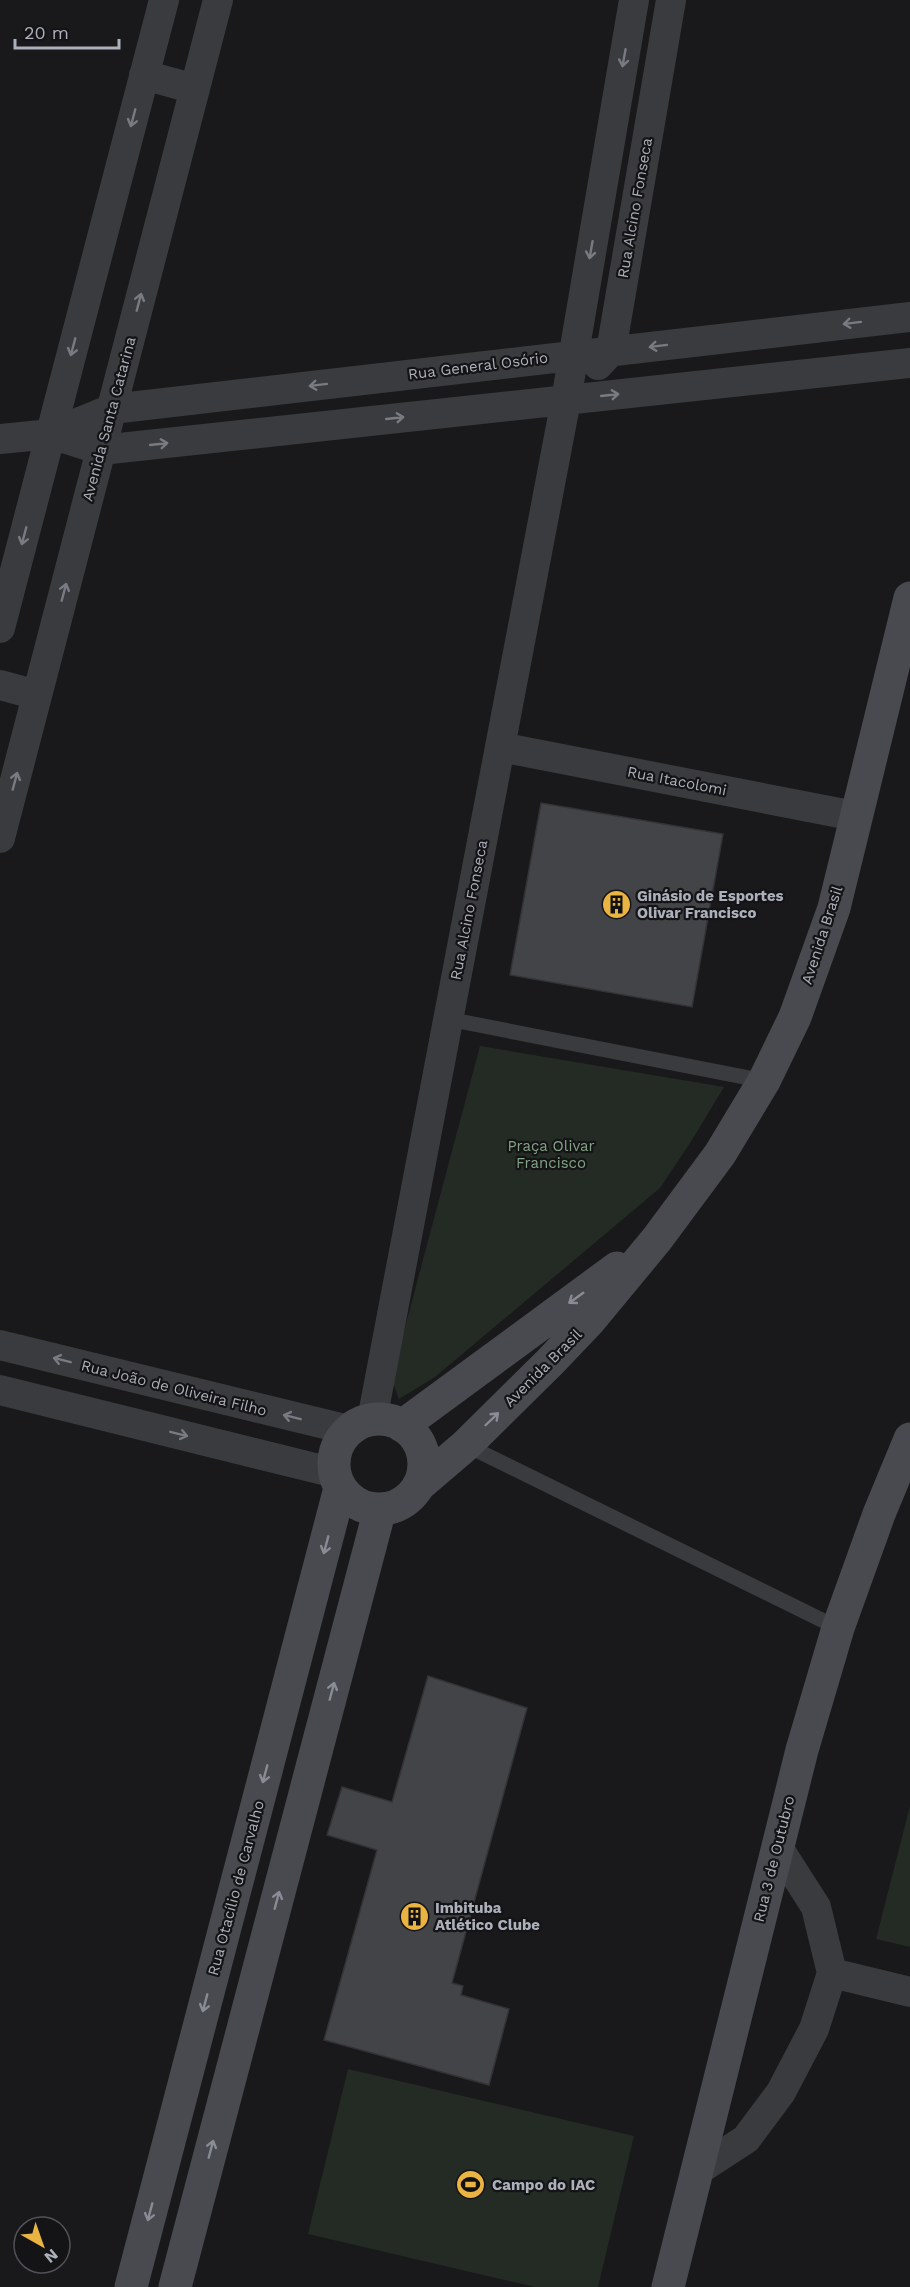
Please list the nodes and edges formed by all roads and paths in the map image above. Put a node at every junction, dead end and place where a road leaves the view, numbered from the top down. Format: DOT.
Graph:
graph roads {
  1 [pos="164,0"];
  2 [pos="218,0"];
  3 [pos="634,0"];
  4 [pos="671,0"];
  5 [pos="144,75"];
  6 [pos="195,89"];
  7 [pos="613,126"];
  8 [pos="649,130"];
  9 [pos="910,317"];
  10 [pos="783,331"];
  11 [pos="611,351"];
  12 [pos="573,355"];
  13 [pos="910,363"];
  14 [pos="784,376"];
  15 [pos="356,380"];
  16 [pos="566,400"];
  17 [pos="112,409"];
  18 [pos="361,422"];
  19 [pos="51,434"];
  20 [pos="0,439"];
  21 [pos="101,450"];
  22 [pos="910,598"];
  23 [pos="0,628"];
  24 [pos="0,685"];
  25 [pos="37,695"];
  26 [pos="500,747"];
  27 [pos="855,816"];
  28 [pos="0,838"];
  29 [pos="448,1019"];
  30 [pos="764,1081"];
  31 [pos="657,1239"];
  32 [pos="0,1345"];
  33 [pos="144,1380"];
  34 [pos="0,1390"];
  35 [pos="135,1423"];
  36 [pos="374,1425"];
  37 [pos="910,1440"];
  38 [pos="466,1445"];
  39 [pos="338,1481"];
  40 [pos="418,1486"];
  41 [pos="380,1509"];
  42 [pos="838,1628"];
  43 [pos="278,1725"];
  44 [pos="320,1737"];
  45 [pos="777,1846"];
  46 [pos="226,1925"];
  47 [pos="267,1936"];
  48 [pos="832,1973"];
  49 [pos="910,1992"];
  50 [pos="162,2169"];
  51 [pos="697,2171"];
  52 [pos="203,2180"];
  53 [pos="131,2287"];
  54 [pos="175,2287"];
  55 [pos="668,2287"];
  1 -- 5 [label="street"];
  2 -- 6 [label="street, Avenida Santa Catarina"];
  3 -- 7 [label="street, Rua Alcino Fonseca, one-way"];
  4 -- 8 [label="street, Rua Alcino Fonseca"];
  5 -- 6 [label="street"];
  5 -- 19 [label="street, one-way"];
  17 -- 6 [label="street, Avenida Santa Catarina, one-way"];
  7 -- 8 [label="street"];
  7 -- 12 [label="street, Rua Alcino Fonseca, one-way"];
  8 -- 11 [label="street, Rua Alcino Fonseca"];
  9 -- 10 [label="street, Rua General Osório, one-way"];
  10 -- 11 [label="street, Rua General Osório, one-way"];
  10 -- 14 [label="street"];
  11 -- 12 [label="street, Rua General Osório"];
  11 -- 16 [label="street"];
  12 -- 15 [label="street, Rua General Osório"];
  12 -- 16 [label="street, Rua Alcino Fonseca"];
  13 -- 14 [label="street, Rua General Osório"];
  16 -- 14 [label="street, Rua General Osório, one-way"];
  15 -- 17 [label="street, Rua General Osório, one-way"];
  15 -- 18 [label="street"];
  18 -- 16 [label="street, Rua General Osório, one-way"];
  16 -- 26 [label="street, Rua Alcino Fonseca"];
  17 -- 19 [label="street, Rua General Osório"];
  17 -- 21 [label="street, Avenida Santa Catarina"];
  21 -- 18 [label="street, Rua General Osório, one-way"];
  19 -- 20 [label="street, Rua General Osório"];
  19 -- 21 [label="street, Rua General Osório"];
  19 -- 23 [label="street, one-way"];
  25 -- 21 [label="street, Avenida Santa Catarina, one-way"];
  22 -- 27 [label="street, Avenida Brasil"];
  24 -- 25 [label="street"];
  28 -- 25 [label="street, Avenida Santa Catarina, one-way"];
  26 -- 27 [label="street, Rua Itacolomi"];
  26 -- 29 [label="street, Rua Alcino Fonseca"];
  27 -- 30 [label="street, Avenida Brasil"];
  29 -- 30 [label="lane"];
  29 -- 36 [label="street, Rua Alcino Fonseca"];
  30 -- 31 [label="street, Avenida Brasil"];
  31 -- 36 [label="street, Avenida Brasil, one-way"];
  38 -- 31 [label="street, Avenida Brasil, one-way"];
  33 -- 32 [label="street, Rua João de Oliveira Filho, one-way"];
  33 -- 35 [label="street"];
  36 -- 33 [label="street, Rua João de Oliveira Filho, one-way"];
  34 -- 35 [label="street"];
  35 -- 39 [label="street, one-way"];
  36 -- 39 [label="street"];
  36 -- 40 [label="street"];
  37 -- 42 [label="street, Rua 3 de Outubro"];
  38 -- 40 [label="street, Avenida Brasil"];
  38 -- 42 [label="lane"];
  39 -- 41 [label="street"];
  39 -- 43 [label="street, Rua Otacílio de Carvalho, one-way"];
  40 -- 41 [label="street"];
  44 -- 41 [label="street, one-way"];
  42 -- 45 [label="street, Rua 3 de Outubro"];
  43 -- 44 [label="street"];
  43 -- 46 [label="street, Rua Otacílio de Carvalho, one-way"];
  47 -- 44 [label="street, one-way"];
  45 -- 48 [label="street"];
  45 -- 51 [label="street, Rua 3 de Outubro"];
  46 -- 47 [label="street"];
  46 -- 50 [label="street, Rua Otacílio de Carvalho, one-way"];
  52 -- 47 [label="street, one-way"];
  48 -- 49 [label="street"];
  48 -- 51 [label="street"];
  50 -- 52 [label="street"];
  50 -- 53 [label="street, Rua Otacílio de Carvalho, one-way"];
  51 -- 55 [label="street, Rua 3 de Outubro"];
  52 -- 54 [label="street"];
}
